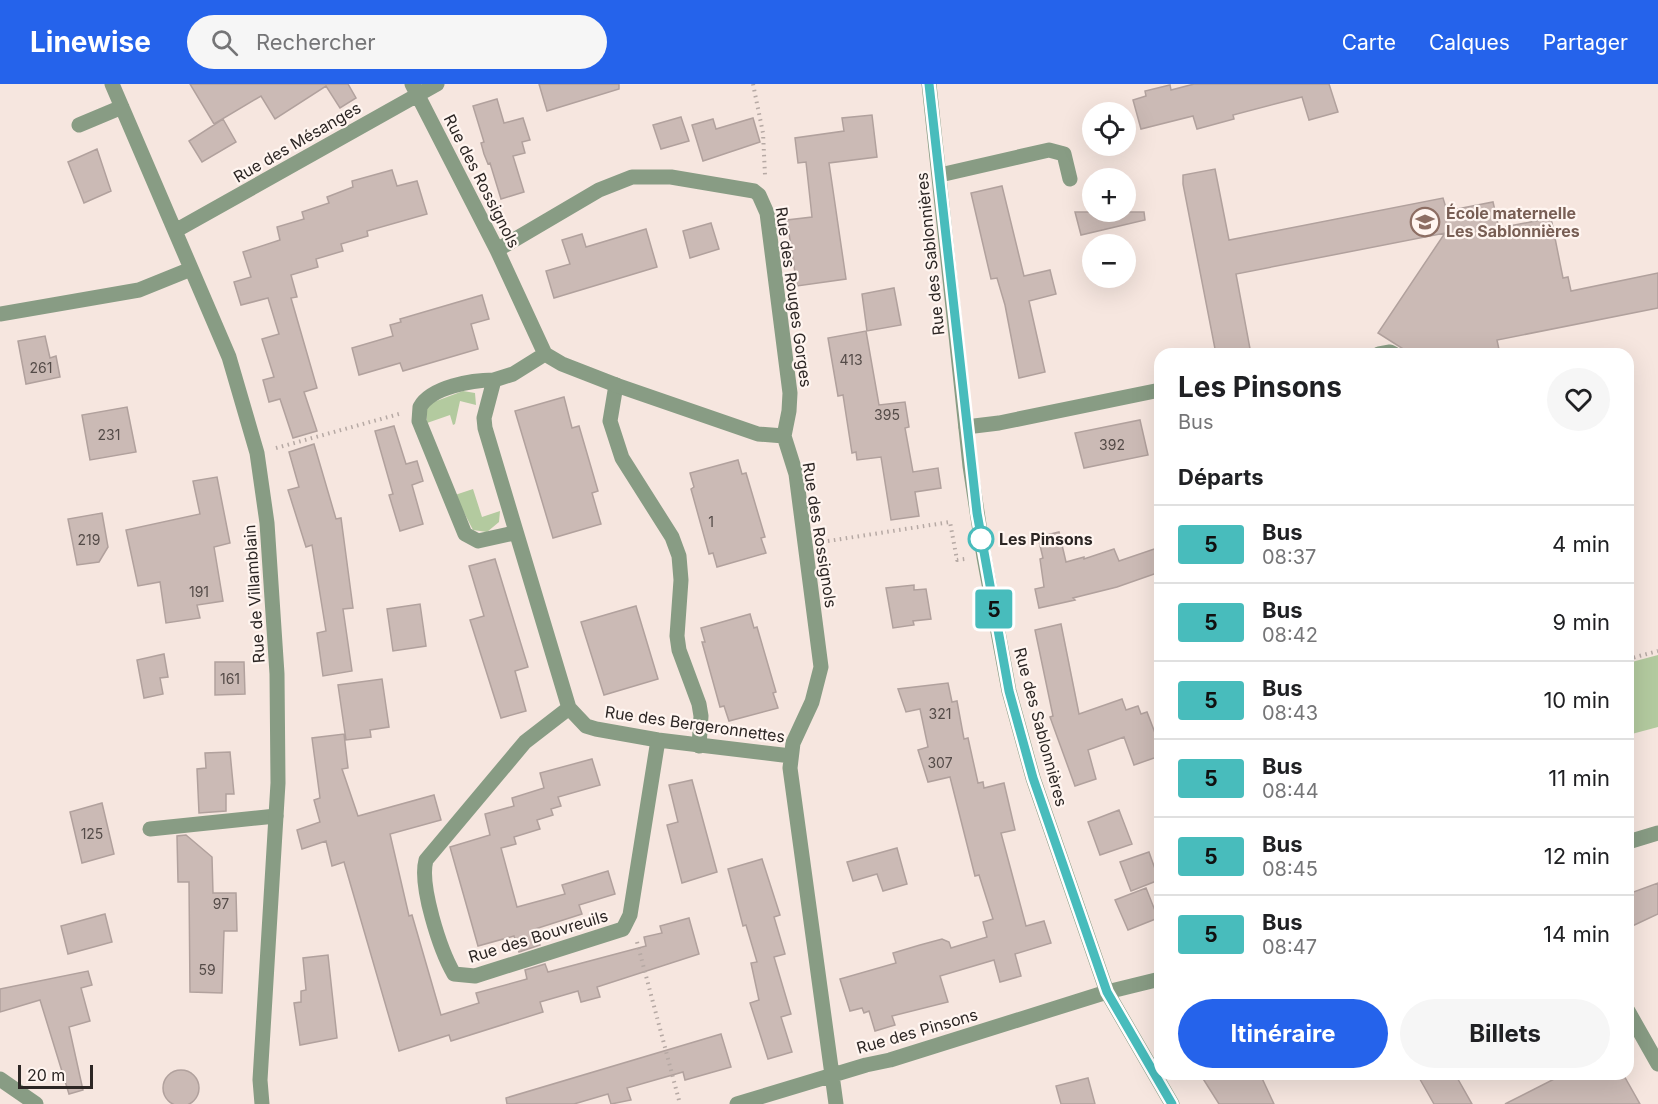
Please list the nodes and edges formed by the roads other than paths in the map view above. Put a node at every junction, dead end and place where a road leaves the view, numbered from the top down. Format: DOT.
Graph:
graph roads {
  1 [pos="112,84"];
  2 [pos="437,84"];
  3 [pos="929,84"];
  4 [pos="414,89"];
  5 [pos="122,107"];
  6 [pos="79,125"];
  7 [pos="940,175"];
  8 [pos="1070,179"];
  9 [pos="175,231"];
  10 [pos="497,250"];
  11 [pos="191,269"];
  12 [pos="0,314"];
  13 [pos="545,354"];
  14 [pos="494,380"];
  15 [pos="616,385"];
  16 [pos="1154,391"];
  17 [pos="966,427"];
  18 [pos="783,436"];
  19 [pos="514,533"];
  20 [pos="568,708"];
  21 [pos="658,740"];
  22 [pos="699,746"];
  23 [pos="791,756"];
  24 [pos="276,816"];
  25 [pos="150,829"];
  26 [pos="1658,833"];
  27 [pos="1634,840"];
  28 [pos="1154,981"];
  29 [pos="1107,992"];
  30 [pos="1634,1022"];
  31 [pos="1658,1064"];
  32 [pos="1154,1073"];
  33 [pos="831,1076"];
  34 [pos="0,1079"];
  35 [pos="1158,1080"];
  36 [pos="258,1100"];
  37 [pos="36,1104"];
  38 [pos="737,1104"];
  39 [pos="836,1104"];
  40 [pos="1172,1104"];
  1 -- 5 [label="street, Rue de Villamblain"];
  2 -- 4 [label="street, Rue des Mésanges"];
  3 -- 7 [label="street, Rue des Sablonnières"];
  4 -- 9 [label="street, Rue des Mésanges"];
  4 -- 10 [label="street, Rue des Rossignols"];
  5 -- 6 [label="street"];
  5 -- 9 [label="street, Rue de Villamblain"];
  7 -- 8 [label="street"];
  7 -- 17 [label="street, Rue des Sablonnières"];
  9 -- 11 [label="street, Rue de Villamblain"];
  10 -- 13 [label="street, Rue des Rossignols"];
  10 -- 18 [label="street, Rue des Rouges Gorges"];
  11 -- 12 [label="street"];
  11 -- 24 [label="street, Rue de Villamblain"];
  13 -- 14 [label="street"];
  13 -- 15 [label="street"];
  14 -- 19 [label="street"];
  14 -- 19 [label="street"];
  15 -- 18 [label="street"];
  15 -- 22 [label="street"];
  16 -- 17 [label="street"];
  17 -- 29 [label="street, Rue des Sablonnières"];
  18 -- 23 [label="street, Rue des Rossignols"];
  19 -- 20 [label="street"];
  20 -- 21 [label="street, Rue des Bergeronnettes"];
  20 -- 21 [label="street, Rue des Bouvreuils"];
  21 -- 22 [label="street, Rue des Bergeronnettes"];
  22 -- 23 [label="street, Rue des Bergeronnettes"];
  23 -- 33 [label="street, Rue des Rossignols"];
  24 -- 25 [label="street"];
  24 -- 36 [label="street, Rue de Villamblain"];
  26 -- 27 [label="street"];
  28 -- 29 [label="street, Rue des Pinsons"];
  29 -- 32 [label="street, Rue des Sablonnières"];
  29 -- 33 [label="street, Rue des Pinsons"];
  30 -- 31 [label="street"];
  33 -- 38 [label="street, Rue des Pinsons"];
  33 -- 39 [label="street, Rue des Rossignols"];
  34 -- 37 [label="street"];
  35 -- 40 [label="street, Rue des Sablonnières"];
}
